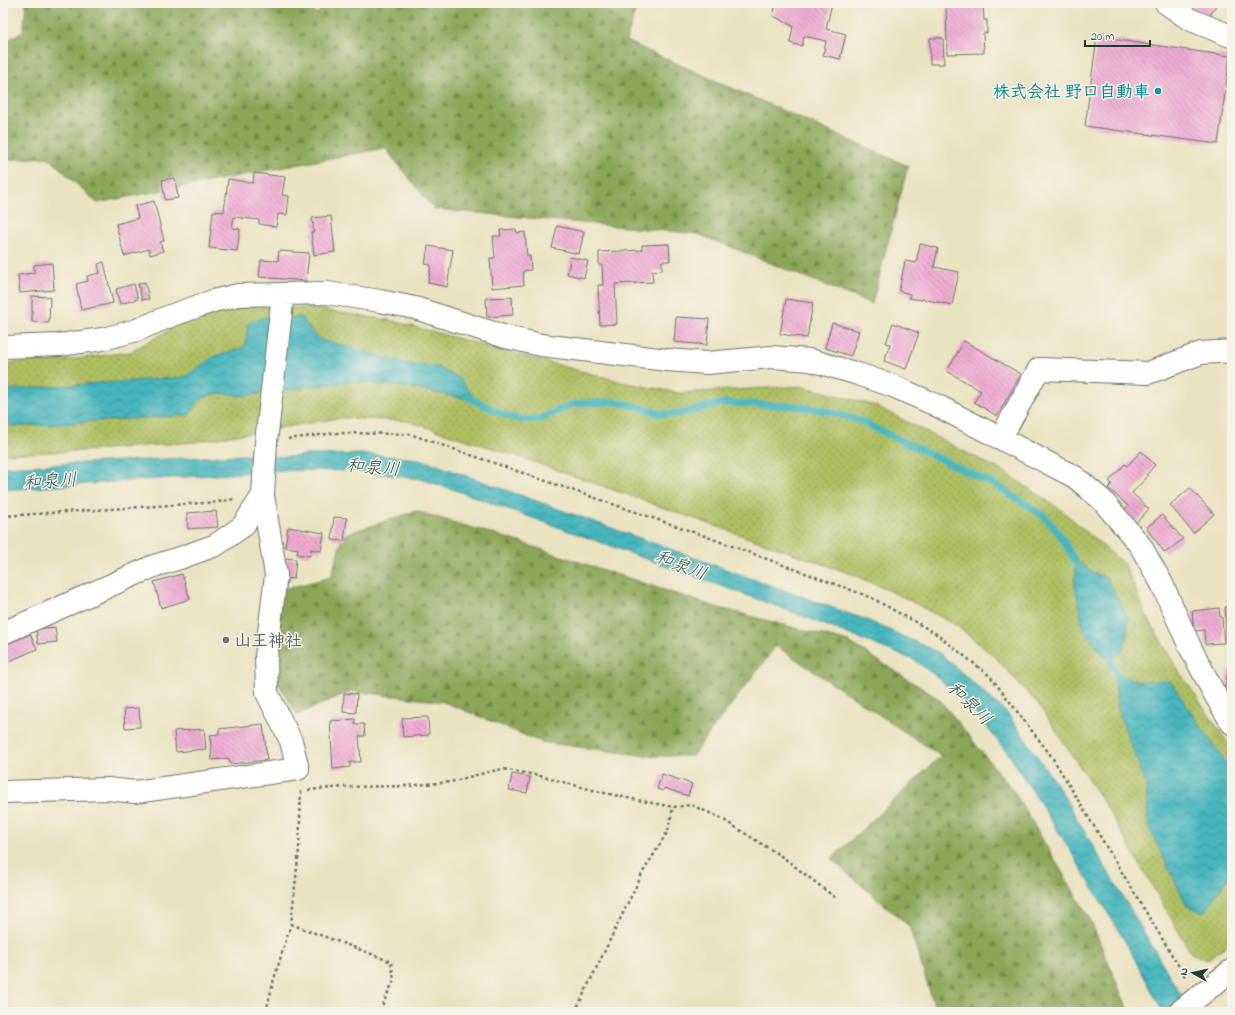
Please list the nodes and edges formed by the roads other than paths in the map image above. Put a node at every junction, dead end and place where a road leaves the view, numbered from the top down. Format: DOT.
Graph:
graph roads {
  1 [pos="1166,3"];
  2 [pos="1232,36"];
  3 [pos="284,294"];
  4 [pos="3,347"];
  5 [pos="1232,351"];
  6 [pos="1000,439"];
  7 [pos="263,495"];
  8 [pos="3,632"];
  9 [pos="1232,724"];
  10 [pos="3,792"];
  11 [pos="1232,970"];
  12 [pos="1179,1012"];
  1 -- 2 [label="street"];
  3 -- 4 [label="street"];
  3 -- 6 [label="street"];
  3 -- 7 [label="street"];
  5 -- 6 [label="street"];
  6 -- 9 [label="street"];
  7 -- 8 [label="street"];
  7 -- 10 [label="street"];
  11 -- 12 [label="street"];
}
